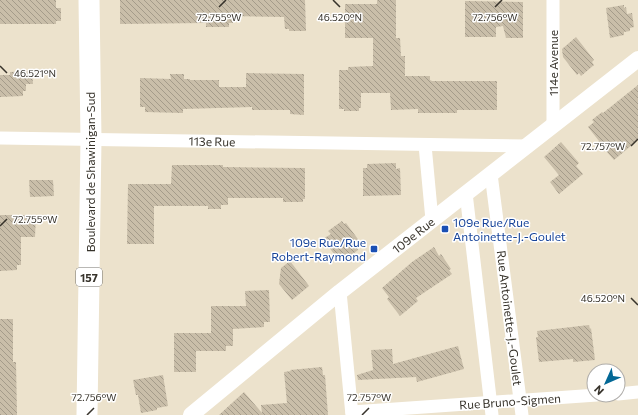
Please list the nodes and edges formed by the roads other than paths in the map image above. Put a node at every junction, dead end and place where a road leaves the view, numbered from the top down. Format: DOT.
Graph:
graph roads {
  1 [pos="89,0"];
  2 [pos="553,0"];
  3 [pos="638,60"];
  4 [pos="553,126"];
  5 [pos="0,138"];
  6 [pos="91,139"];
  7 [pos="425,145"];
  8 [pos="527,146"];
  9 [pos="491,174"];
  10 [pos="466,193"];
  11 [pos="432,220"];
  12 [pos="340,292"];
  13 [pos="638,392"];
  14 [pos="626,393"];
  15 [pos="586,396"];
  16 [pos="520,400"];
  17 [pos="491,408"];
  18 [pos="352,413"];
  19 [pos="87,415"];
  20 [pos="191,415"];
  21 [pos="522,415"];
  1 -- 6 [label="main road, Boulevard de Shawinigan-Sud / 157"];
  2 -- 4 [label="street, 114e Avenue"];
  3 -- 4 [label="street, 109e Rue"];
  4 -- 8 [label="street, 109e Rue"];
  5 -- 6 [label="street, 113e Rue"];
  6 -- 7 [label="street, 113e Rue"];
  6 -- 19 [label="main road, Boulevard de Shawinigan-Sud / 157"];
  7 -- 8 [label="street, 113e Rue"];
  7 -- 11 [label="street"];
  8 -- 9 [label="street, 109e Rue"];
  9 -- 10 [label="street, 109e Rue"];
  9 -- 16 [label="street, Rue Antoinette-J.-Goulet"];
  10 -- 11 [label="street, 109e Rue"];
  10 -- 17 [label="street"];
  11 -- 12 [label="street, 109e Rue"];
  12 -- 18 [label="street"];
  12 -- 20 [label="street, 109e Rue"];
  13 -- 14 [label="street"];
  15 -- 16 [label="street, Rue Bruno-Sigmen"];
  16 -- 17 [label="street, Rue Bruno-Sigmen"];
  16 -- 21 [label="street, Rue Antoinette-J.-Goulet"];
  17 -- 18 [label="street, Rue Bruno-Sigmen"];
}
